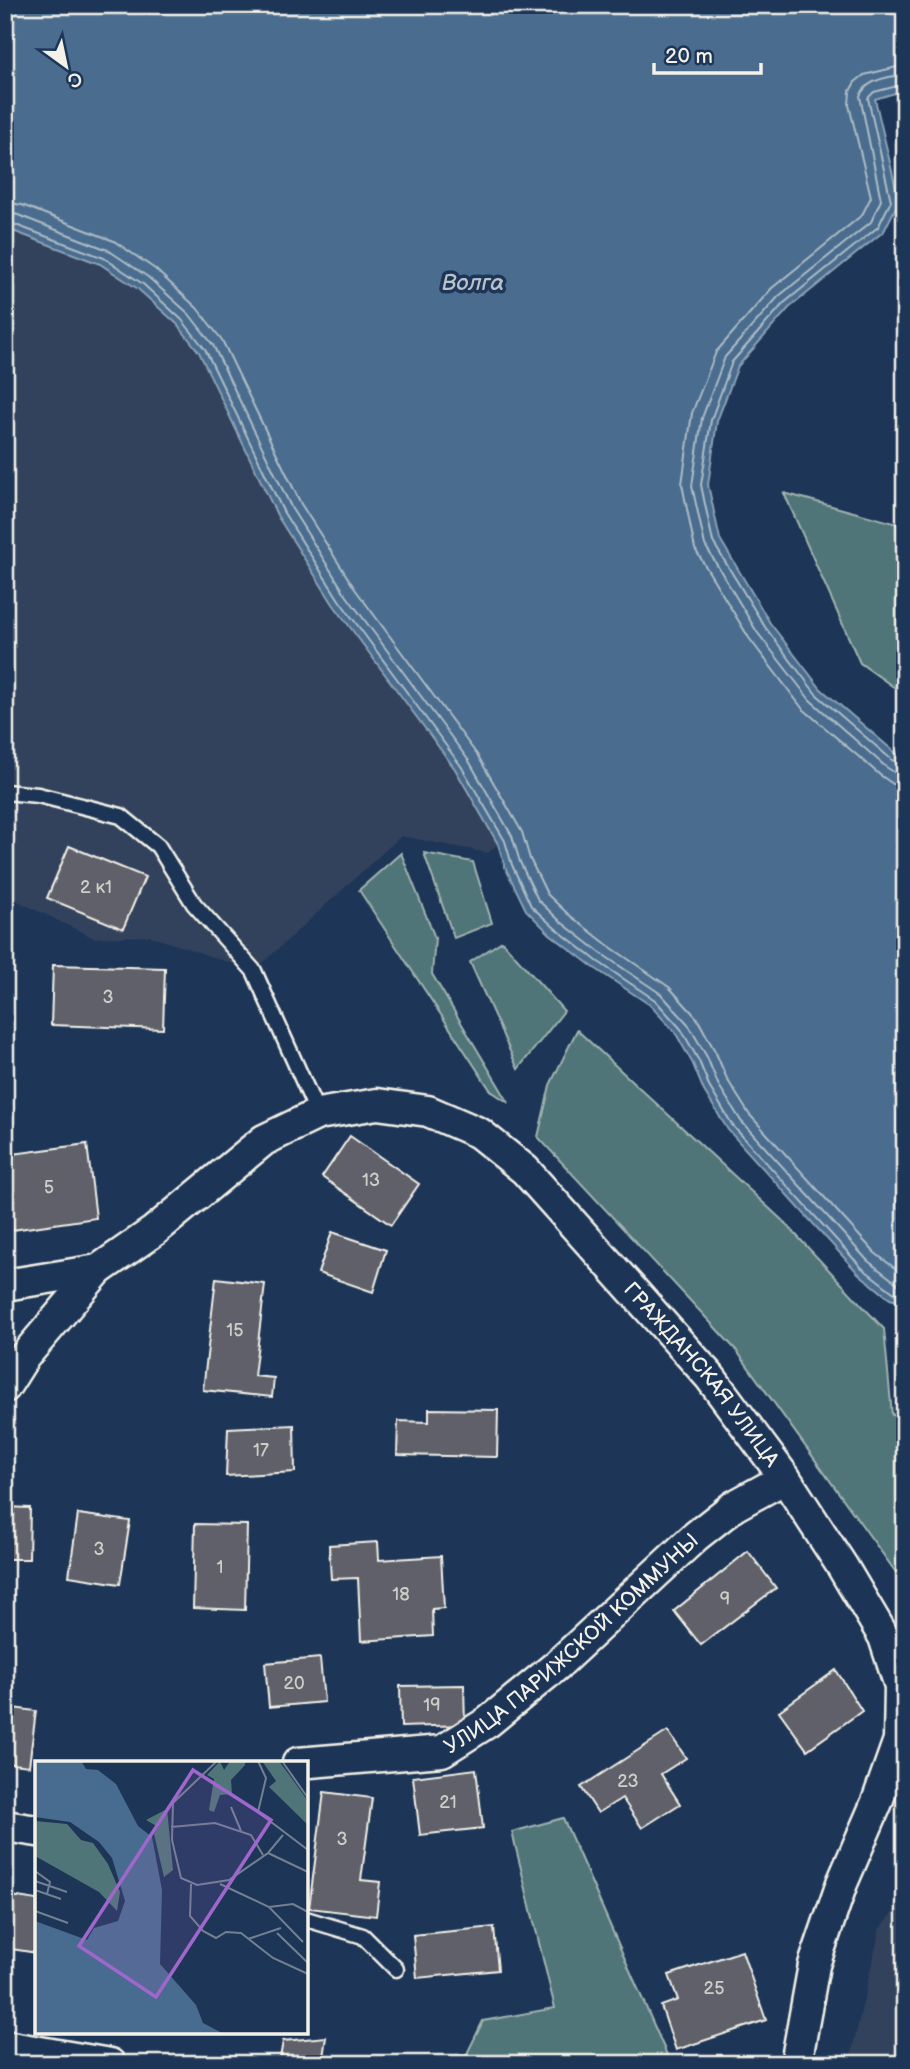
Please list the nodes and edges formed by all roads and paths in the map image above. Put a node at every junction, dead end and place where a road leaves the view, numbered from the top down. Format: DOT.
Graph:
graph roads {
  1 [pos="5,792"];
  2 [pos="318,1114"];
  3 [pos="98,1270"];
  4 [pos="5,1285"];
  5 [pos="5,1387"];
  6 [pos="785,1478"];
  7 [pos="308,1762"];
  8 [pos="5,1826"];
  9 [pos="35,1831"];
  10 [pos="308,1920"];
  11 [pos="396,1969"];
  12 [pos="5,2046"];
  13 [pos="110,2064"];
  14 [pos="796,2064"];
  1 -- 2 [label="lane"];
  2 -- 3 [label="street, ГРАЖДАНСКАЯ УЛИЦА"];
  2 -- 6 [label="street, ГРАЖДАНСКАЯ УЛИЦА"];
  3 -- 4 [label="street"];
  3 -- 5 [label="street"];
  6 -- 7 [label="street, УЛИЦА ПАРИЖСКОЙ КОММУНЫ"];
  6 -- 14 [label="street, ГРАЖДАНСКАЯ УЛИЦА"];
  8 -- 9 [label="street"];
  10 -- 11 [label="lane"];
  12 -- 13 [label="street"];
}
